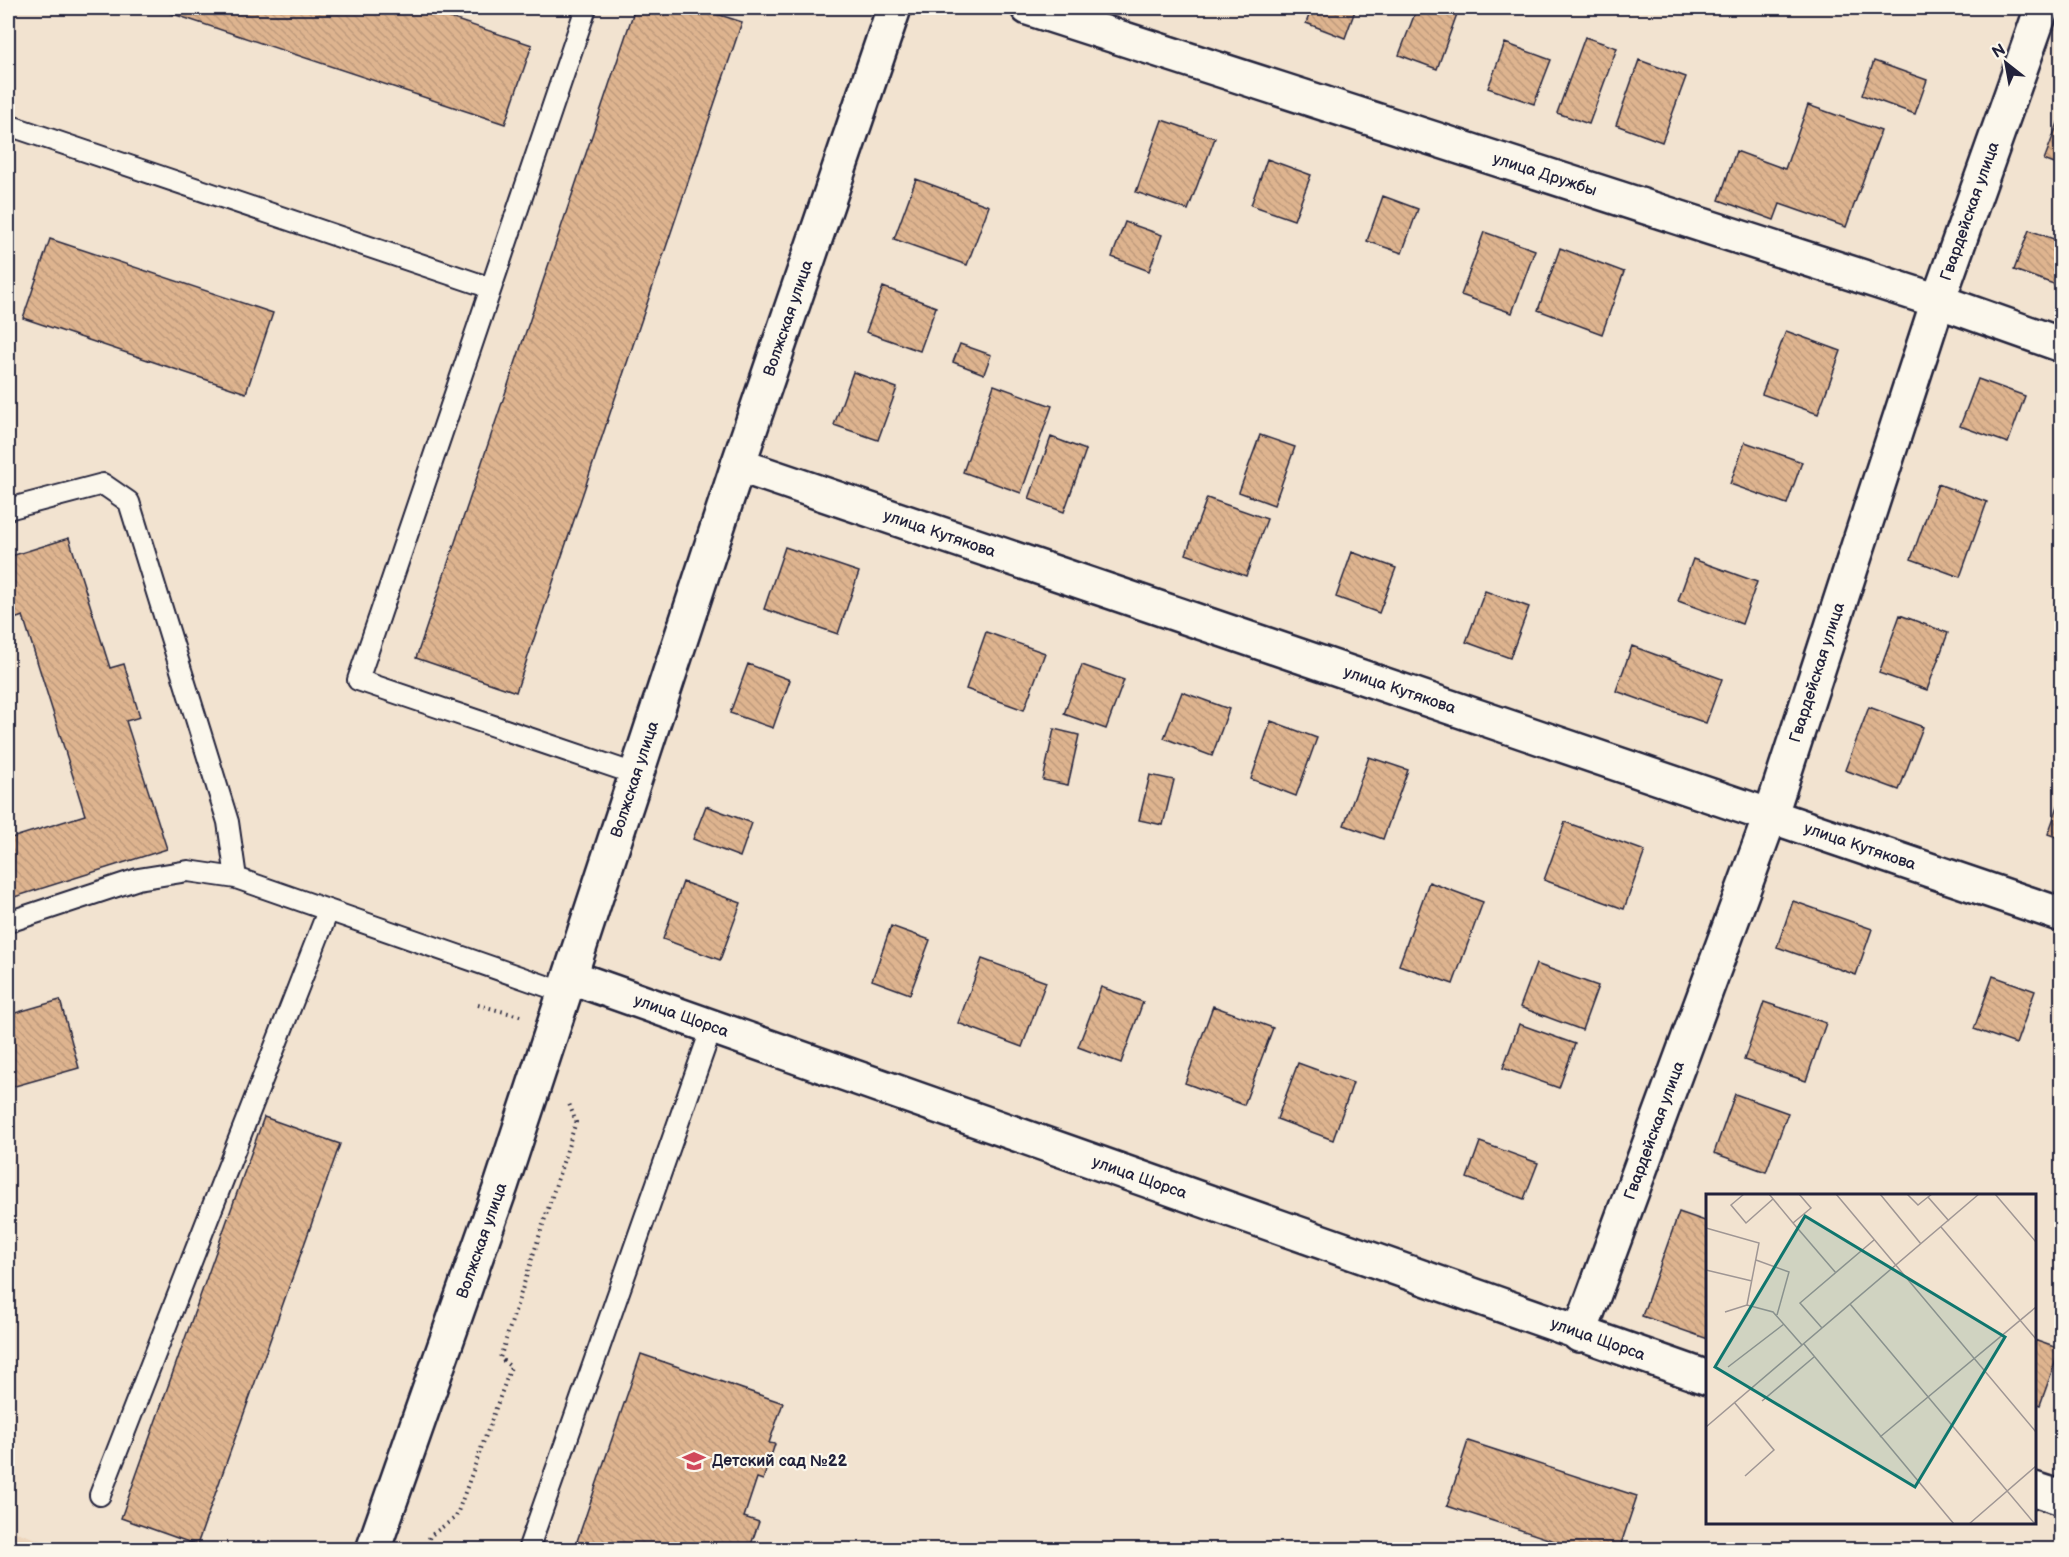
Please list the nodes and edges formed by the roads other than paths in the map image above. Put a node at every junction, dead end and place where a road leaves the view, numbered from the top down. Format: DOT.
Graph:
graph roads {
  1 [pos="586,8"];
  2 [pos="894,8"];
  3 [pos="1028,8"];
  4 [pos="2042,8"];
  5 [pos="8,125"];
  6 [pos="491,288"];
  7 [pos="1938,301"];
  8 [pos="2061,345"];
  9 [pos="738,465"];
  10 [pos="8,509"];
  11 [pos="638,775"];
  12 [pos="1770,817"];
  13 [pos="236,878"];
  14 [pos="328,911"];
  15 [pos="2061,915"];
  16 [pos="8,922"];
  17 [pos="569,985"];
  18 [pos="712,1027"];
  19 [pos="1579,1335"];
  20 [pos="1706,1378"];
  21 [pos="2036,1490"];
  22 [pos="100,1495"];
  23 [pos="2061,1498"];
  24 [pos="374,1550"];
  25 [pos="528,1550"];
  1 -- 6 [label="lane"];
  2 -- 9 [label="street, Волжская улица"];
  3 -- 7 [label="street, улица Дружбы"];
  4 -- 7 [label="street, Гвардейская улица"];
  5 -- 6 [label="lane"];
  6 -- 11 [label="lane"];
  7 -- 8 [label="street, улица Дружбы"];
  7 -- 12 [label="street, Гвардейская улица"];
  9 -- 11 [label="street, Волжская улица"];
  9 -- 12 [label="street, улица Кутякова"];
  10 -- 13 [label="lane"];
  11 -- 17 [label="street, Волжская улица"];
  12 -- 15 [label="street, улица Кутякова"];
  12 -- 19 [label="street, Гвардейская улица"];
  13 -- 14 [label="lane"];
  13 -- 16 [label="lane"];
  14 -- 17 [label="lane"];
  14 -- 22 [label="lane"];
  17 -- 18 [label="street, улица Щорса"];
  17 -- 24 [label="street, Волжская улица"];
  18 -- 19 [label="street, улица Щорса"];
  18 -- 25 [label="lane"];
  19 -- 20 [label="street, улица Щорса"];
  21 -- 23 [label="street"];
}
